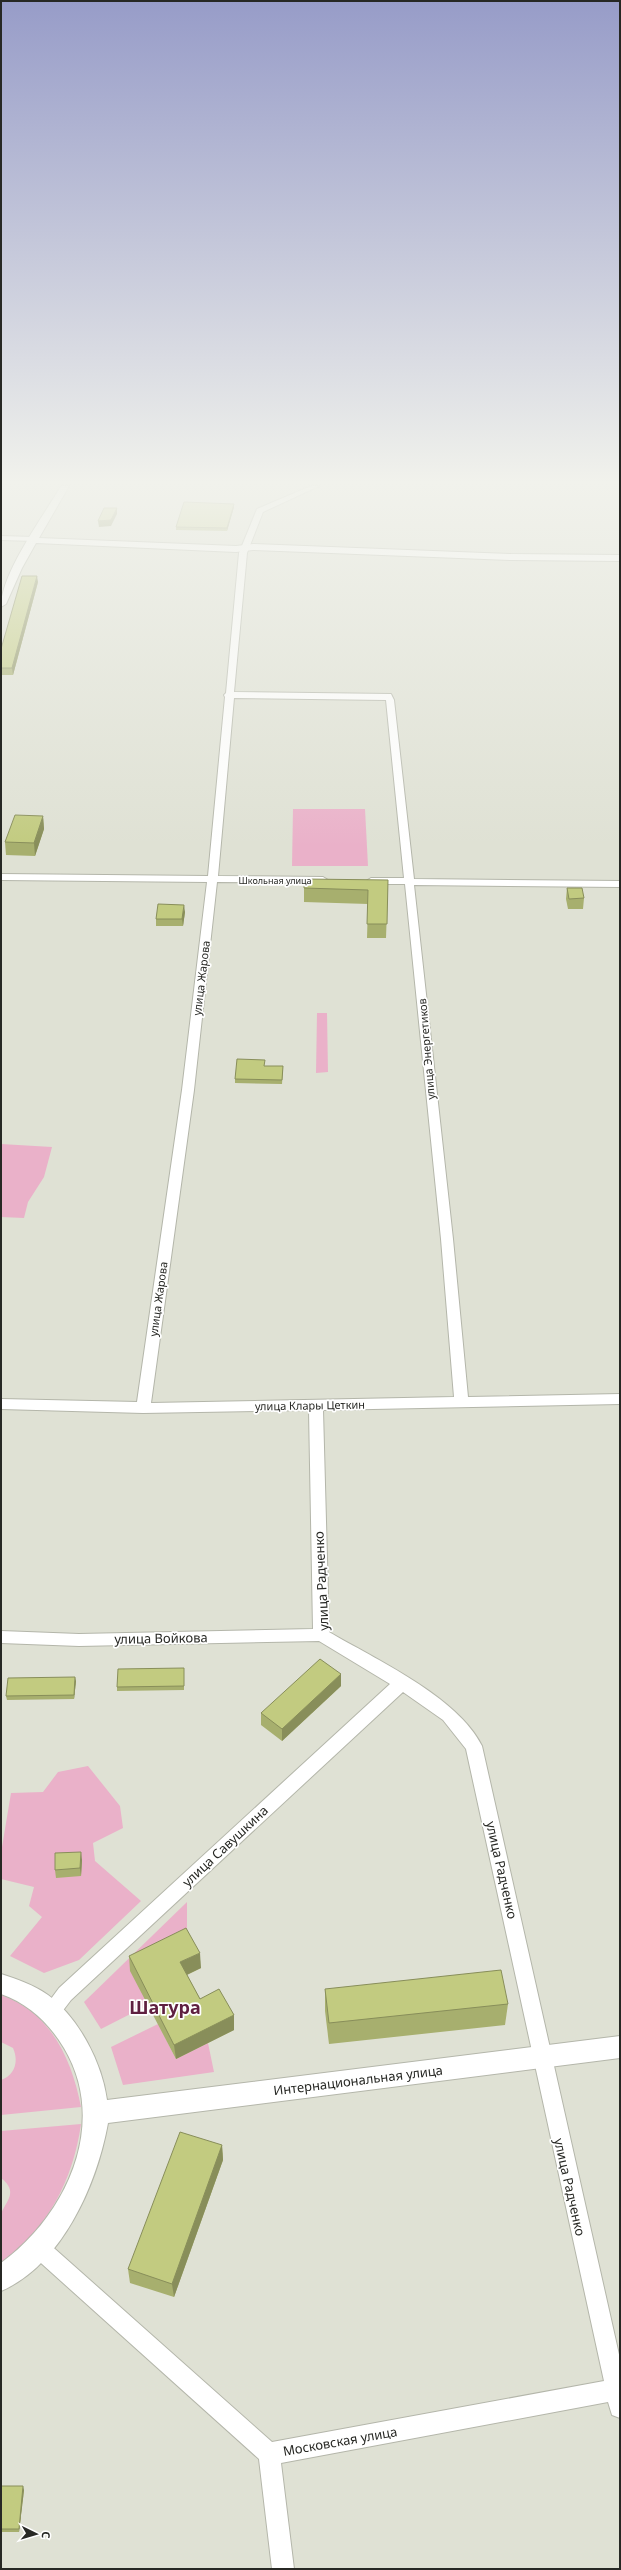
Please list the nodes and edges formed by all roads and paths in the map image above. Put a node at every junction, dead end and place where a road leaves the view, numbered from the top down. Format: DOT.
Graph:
graph roads {
  1 [pos="238,606"];
  2 [pos="228,695"];
  3 [pos="1,877"];
  4 [pos="212,880"];
  5 [pos="335,880"];
  6 [pos="358,880"];
  7 [pos="410,881"];
  8 [pos="620,884"];
  9 [pos="620,1399"];
  10 [pos="460,1402"];
  11 [pos="1,1404"];
  12 [pos="316,1404"];
  13 [pos="143,1408"];
  14 [pos="321,1635"];
  15 [pos="1,1637"];
  16 [pos="401,1683"];
  17 [pos="1,1984"];
  18 [pos="51,2011"];
  19 [pos="620,2047"];
  20 [pos="542,2057"];
  21 [pos="96,2113"];
  22 [pos="39,2248"];
  23 [pos="1,2278"];
  24 [pos="619,2395"];
  25 [pos="269,2454"];
  26 [pos="283,2569"];
  1 -- 2 [label="street, улица Жарова"];
  2 -- 4 [label="street, улица Жарова"];
  2 -- 7 [label="street, улица Энергетиков"];
  3 -- 4 [label="street, Школьная улица"];
  4 -- 5 [label="street, Школьная улица"];
  4 -- 13 [label="street, улица Жарова"];
  6 -- 7 [label="street"];
  7 -- 8 [label="street"];
  7 -- 10 [label="street, улица Энергетиков"];
  9 -- 10 [label="street, улица Клары Цеткин"];
  10 -- 12 [label="street, улица Клары Цеткин"];
  11 -- 13 [label="street, улица Клары Цеткин"];
  12 -- 13 [label="street, улица Клары Цеткин"];
  12 -- 14 [label="street, улица Радченко"];
  14 -- 15 [label="street, улица Войкова"];
  14 -- 16 [label="street, улица Радченко"];
  16 -- 18 [label="street, улица Савушкина"];
  16 -- 20 [label="street, улица Радченко"];
  17 -- 18 [label="street"];
  18 -- 21 [label="street"];
  19 -- 20 [label="street, Интернациональная улица"];
  20 -- 21 [label="street, Интернациональная улица"];
  20 -- 24 [label="street, улица Радченко"];
  21 -- 22 [label="street"];
  22 -- 23 [label="street"];
  22 -- 25 [label="street, Московская улица"];
  24 -- 25 [label="street, Московская улица"];
  25 -- 26 [label="street"];
}
